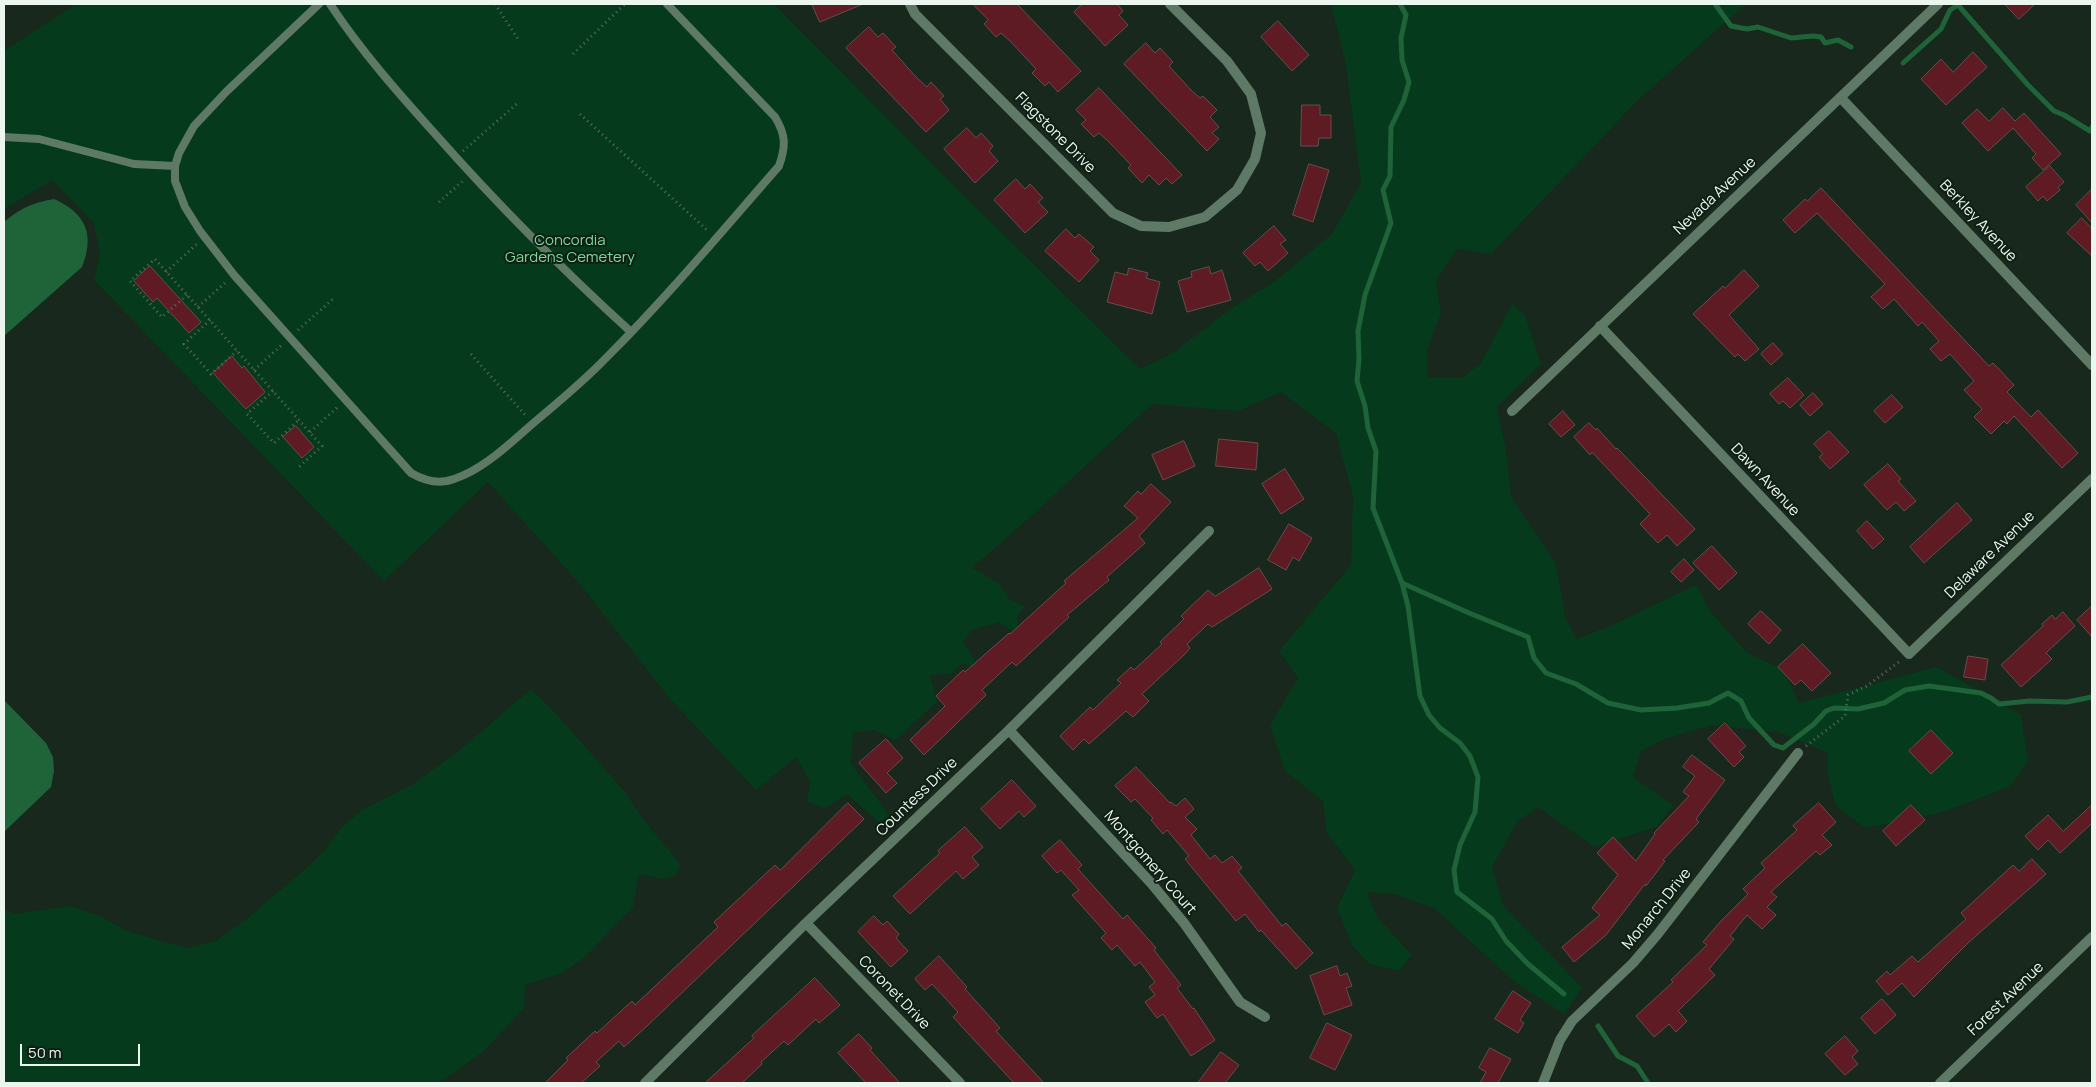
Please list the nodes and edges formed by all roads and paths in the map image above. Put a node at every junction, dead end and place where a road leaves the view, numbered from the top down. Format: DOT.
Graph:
graph roads {
  1 [pos="319,4"];
  2 [pos="330,4"];
  3 [pos="495,4"];
  4 [pos="625,4"];
  5 [pos="668,4"];
  6 [pos="910,4"];
  7 [pos="1170,4"];
  8 [pos="1938,4"];
  9 [pos="518,38"];
  10 [pos="573,54"];
  11 [pos="1841,98"];
  12 [pos="518,102"];
  13 [pos="580,114"];
  14 [pos="4,137"];
  15 [pos="456,158"];
  16 [pos="175,166"];
  17 [pos="470,174"];
  18 [pos="439,202"];
  19 [pos="205,237"];
  20 [pos="716,239"];
  21 [pos="166,272"];
  22 [pos="234,275"];
  23 [pos="187,295"];
  24 [pos="198,308"];
  25 [pos="210,320"];
  26 [pos="1600,326"];
  27 [pos="631,332"];
  28 [pos="237,350"];
  29 [pos="471,354"];
  30 [pos="2092,365"];
  31 [pos="273,391"];
  32 [pos="345,401"];
  33 [pos="1512,411"];
  34 [pos="299,420"];
  35 [pos="533,424"];
  36 [pos="310,432"];
  37 [pos="299,467"];
  38 [pos="2092,478"];
  39 [pos="1209,531"];
  40 [pos="1909,654"];
  41 [pos="1009,730"];
  42 [pos="1798,753"];
  43 [pos="806,923"];
  44 [pos="2092,937"];
  45 [pos="1265,1017"];
  46 [pos="645,1083"];
  47 [pos="960,1083"];
  48 [pos="1543,1083"];
  49 [pos="1940,1083"];
  1 -- 16 [label="lane"];
  2 -- 15 [label="lane"];
  3 -- 9 [label="path"];
  4 -- 10 [label="path"];
  5 -- 20 [label="lane"];
  6 -- 7 [label="street, Flagstone Drive"];
  8 -- 11 [label="street, Nevada Avenue"];
  11 -- 26 [label="street, Nevada Avenue"];
  11 -- 30 [label="street, Berkley Avenue"];
  12 -- 15 [label="path"];
  13 -- 20 [label="path"];
  14 -- 16 [label="lane"];
  15 -- 17 [label="lane"];
  16 -- 19 [label="lane"];
  17 -- 18 [label="path"];
  17 -- 27 [label="lane"];
  19 -- 21 [label="path"];
  19 -- 22 [label="lane"];
  20 -- 27 [label="lane"];
  21 -- 23 [label="path"];
  21 -- 23 [label="path"];
  22 -- 24 [label="path"];
  22 -- 32 [label="lane"];
  23 -- 24 [label="path"];
  24 -- 25 [label="path"];
  25 -- 28 [label="path"];
  25 -- 28 [label="path"];
  26 -- 33 [label="street, Nevada Avenue"];
  26 -- 40 [label="street, Dawn Avenue"];
  27 -- 35 [label="lane"];
  28 -- 31 [label="path"];
  29 -- 35 [label="path"];
  31 -- 34 [label="path"];
  31 -- 34 [label="path"];
  32 -- 35 [label="lane"];
  32 -- 36 [label="path"];
  34 -- 36 [label="path"];
  36 -- 37 [label="path"];
  38 -- 40 [label="street, Delaware Avenue"];
  39 -- 41 [label="street, Countess Drive"];
  40 -- 42 [label="path"];
  41 -- 43 [label="street, Countess Drive"];
  41 -- 45 [label="street, Montgomery Court"];
  42 -- 48 [label="street, Monarch Drive"];
  43 -- 46 [label="street, Countess Drive"];
  43 -- 47 [label="street, Coronet Drive"];
  44 -- 49 [label="street, Forest Avenue"];
}
